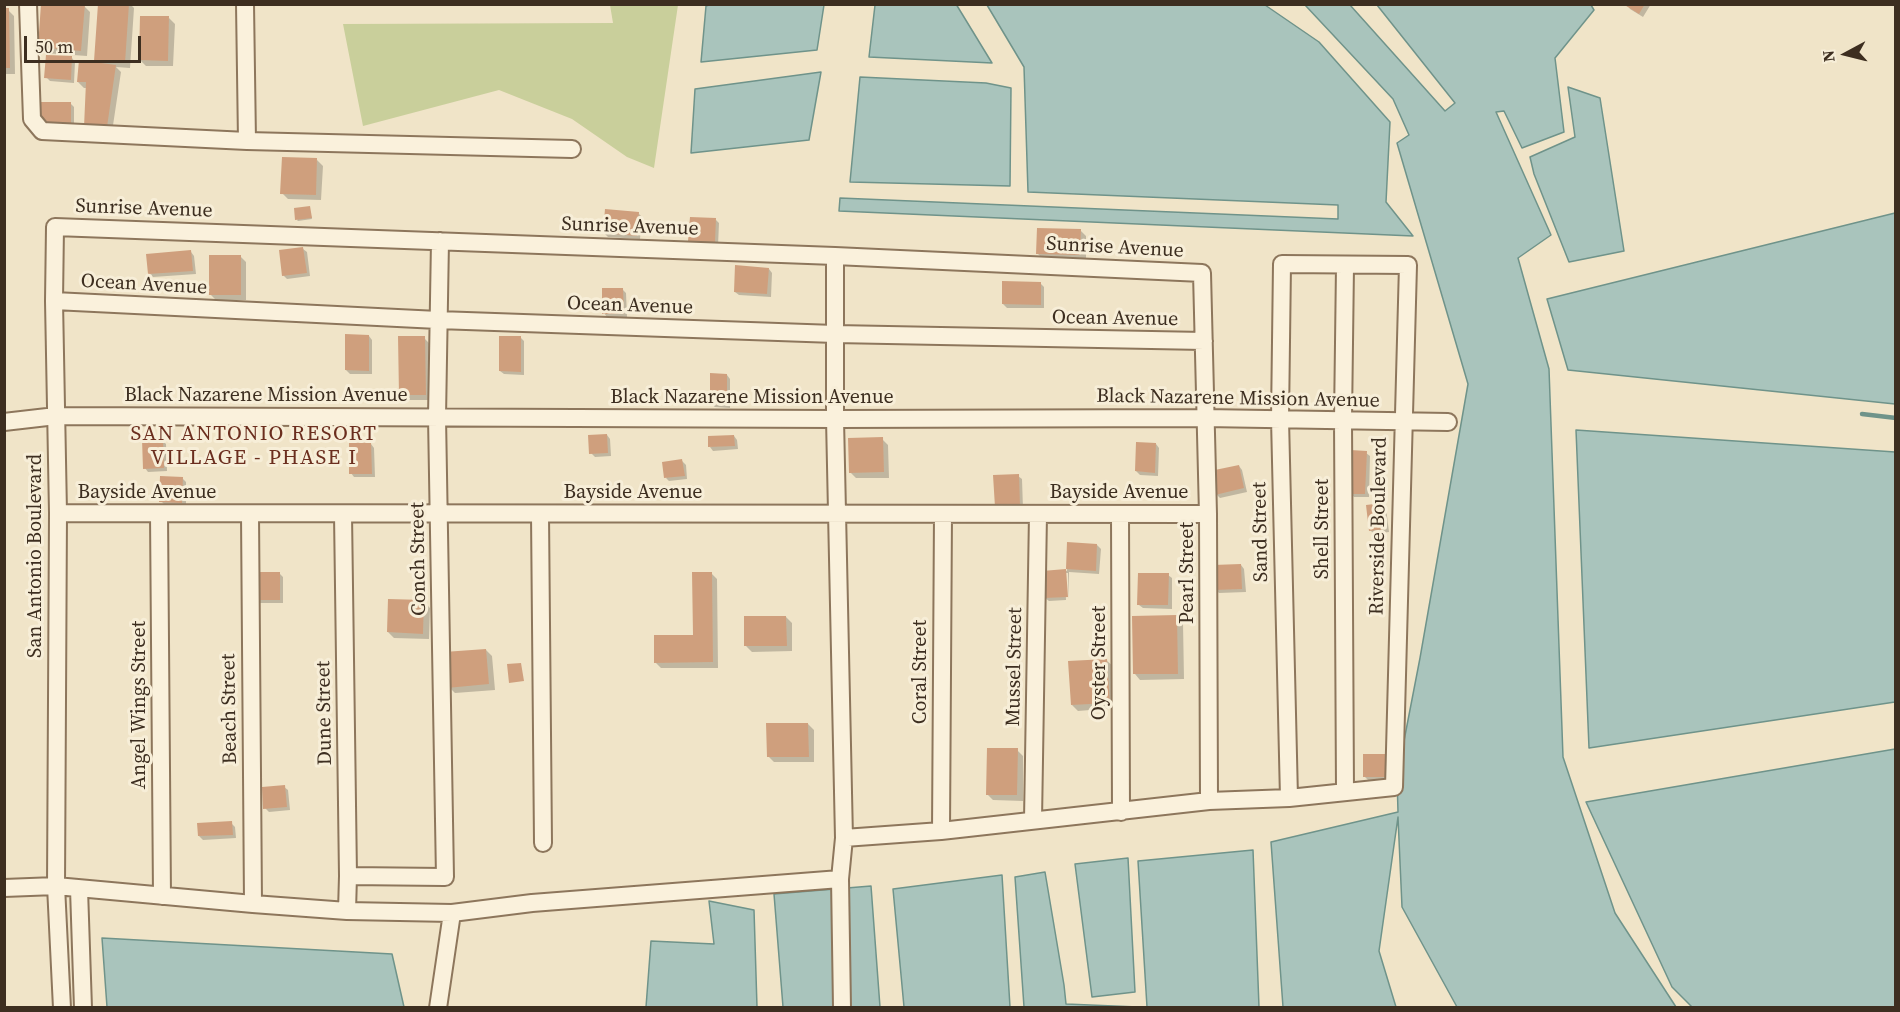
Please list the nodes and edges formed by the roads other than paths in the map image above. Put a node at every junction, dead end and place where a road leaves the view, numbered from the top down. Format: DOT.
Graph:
graph roads {
  1 [pos="28,4"];
  2 [pos="245,4"];
  3 [pos="247,141"];
  4 [pos="572,149"];
  5 [pos="56,226"];
  6 [pos="440,241"];
  7 [pos="835,256"];
  8 [pos="1345,266"];
  9 [pos="1202,273"];
  10 [pos="54,301"];
  11 [pos="438,320"];
  12 [pos="835,334"];
  13 [pos="1204,341"];
  14 [pos="56,416"];
  15 [pos="438,417"];
  16 [pos="1205,418"];
  17 [pos="835,419"];
  18 [pos="1280,419"];
  19 [pos="1343,420"];
  20 [pos="4,422"];
  21 [pos="1403,422"];
  22 [pos="1448,422"];
  23 [pos="58,513"];
  24 [pos="159,514"];
  25 [pos="249,514"];
  26 [pos="343,514"];
  27 [pos="440,514"];
  28 [pos="540,514"];
  29 [pos="838,514"];
  30 [pos="943,514"];
  31 [pos="1038,514"];
  32 [pos="1120,514"];
  33 [pos="1208,514"];
  34 [pos="1345,792"];
  35 [pos="1289,798"];
  36 [pos="1209,801"];
  37 [pos="1121,812"];
  38 [pos="1033,820"];
  39 [pos="942,831"];
  40 [pos="844,838"];
  41 [pos="543,843"];
  42 [pos="348,876"];
  43 [pos="840,879"];
  44 [pos="56,886"];
  45 [pos="4,888"];
  46 [pos="79,889"];
  47 [pos="162,896"];
  48 [pos="253,904"];
  49 [pos="347,911"];
  50 [pos="452,913"];
  51 [pos="62,1008"];
  52 [pos="83,1008"];
  53 [pos="438,1008"];
  54 [pos="842,1008"];
  1 -- 3 [label="street"];
  2 -- 3 [label="street"];
  3 -- 4 [label="street"];
  5 -- 6 [label="street, Sunrise Avenue"];
  5 -- 10 [label="street, San Antonio Boulevard"];
  6 -- 7 [label="street, Sunrise Avenue"];
  6 -- 11 [label="street, Conch Street"];
  7 -- 9 [label="street, Sunrise Avenue"];
  7 -- 12 [label="street"];
  8 -- 18 [label="street, Sand Street"];
  8 -- 19 [label="street, Shell Street"];
  8 -- 21 [label="street, Riverside Boulevard"];
  9 -- 13 [label="street, Pearl Street"];
  10 -- 11 [label="street, Ocean Avenue"];
  10 -- 14 [label="street, San Antonio Boulevard"];
  11 -- 12 [label="street, Ocean Avenue"];
  11 -- 15 [label="street, Conch Street"];
  12 -- 13 [label="street, Ocean Avenue"];
  12 -- 17 [label="street"];
  13 -- 16 [label="street, Pearl Street"];
  14 -- 15 [label="street, Black Nazarene Mission Avenue"];
  14 -- 20 [label="street, Black Nazarene Mission Avenue"];
  14 -- 23 [label="street, San Antonio Boulevard"];
  15 -- 17 [label="street, Black Nazarene Mission Avenue"];
  15 -- 27 [label="street, Conch Street"];
  16 -- 17 [label="street, Black Nazarene Mission Avenue"];
  16 -- 18 [label="street, Black Nazarene Mission Avenue"];
  16 -- 33 [label="street, Pearl Street"];
  17 -- 29 [label="street"];
  18 -- 19 [label="street, Black Nazarene Mission Avenue"];
  18 -- 35 [label="street, Sand Street"];
  19 -- 21 [label="street, Black Nazarene Mission Avenue"];
  19 -- 34 [label="street, Shell Street"];
  21 -- 22 [label="street, Black Nazarene Mission Avenue"];
  21 -- 34 [label="street, Riverside Boulevard"];
  23 -- 24 [label="street, Bayside Avenue"];
  23 -- 44 [label="street, San Antonio Boulevard"];
  24 -- 25 [label="street, Bayside Avenue"];
  24 -- 47 [label="street, Angel Wings Street"];
  25 -- 26 [label="street, Bayside Avenue"];
  25 -- 48 [label="street, Beach Street"];
  26 -- 27 [label="street, Bayside Avenue"];
  26 -- 42 [label="street, Dune Street"];
  27 -- 28 [label="street, Bayside Avenue"];
  27 -- 42 [label="street, Conch Street"];
  28 -- 29 [label="street, Bayside Avenue"];
  28 -- 41 [label="street"];
  29 -- 30 [label="street, Bayside Avenue"];
  29 -- 40 [label="street"];
  30 -- 31 [label="street, Bayside Avenue"];
  30 -- 39 [label="street, Coral Street"];
  31 -- 32 [label="street, Bayside Avenue"];
  31 -- 38 [label="street, Mussel Street"];
  32 -- 33 [label="street, Bayside Avenue"];
  32 -- 37 [label="street, Oyster Street"];
  33 -- 36 [label="street, Pearl Street"];
  34 -- 35 [label="street"];
  35 -- 36 [label="street"];
  36 -- 37 [label="street"];
  37 -- 38 [label="street"];
  38 -- 39 [label="street"];
  39 -- 40 [label="street"];
  40 -- 43 [label="street"];
  42 -- 49 [label="street, Dune Street"];
  43 -- 50 [label="street"];
  43 -- 54 [label="street"];
  44 -- 45 [label="street"];
  44 -- 46 [label="street"];
  44 -- 51 [label="street, San Antonio Boulevard"];
  46 -- 47 [label="street"];
  46 -- 52 [label="street"];
  47 -- 48 [label="street"];
  48 -- 49 [label="street"];
  49 -- 50 [label="street"];
  50 -- 53 [label="street"];
}
